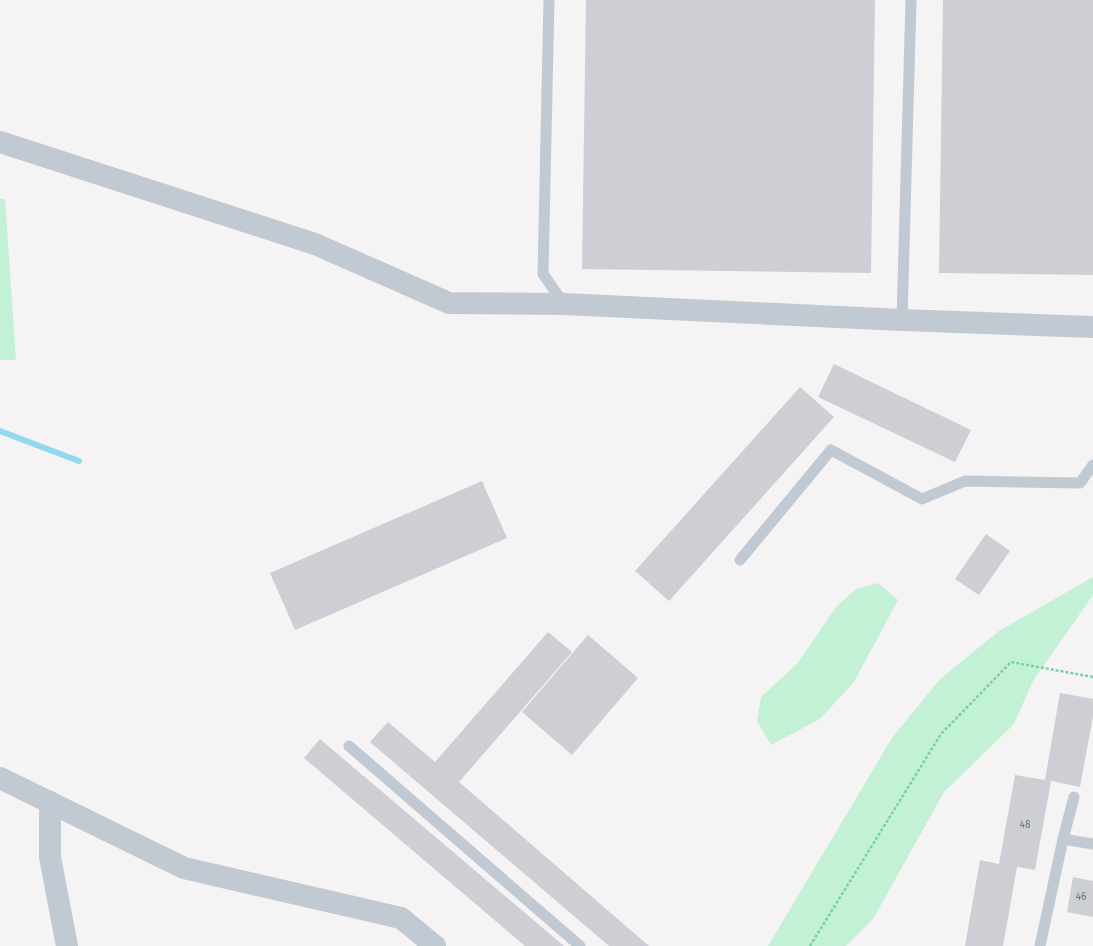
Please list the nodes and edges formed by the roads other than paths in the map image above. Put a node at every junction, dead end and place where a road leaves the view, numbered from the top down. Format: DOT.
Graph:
graph roads {
  1 [pos="549,0"];
  2 [pos="911,0"];
  3 [pos="0,142"];
  4 [pos="564,304"];
  5 [pos="902,320"];
  6 [pos="1093,327"];
  7 [pos="1093,465"];
  8 [pos="740,560"];
  9 [pos="349,746"];
  10 [pos="0,778"];
  11 [pos="1074,797"];
  12 [pos="50,802"];
  13 [pos="1063,839"];
  14 [pos="1093,844"];
  15 [pos="67,946"];
  16 [pos="435,946"];
  17 [pos="580,946"];
  18 [pos="1040,946"];
  1 -- 4 [label="lane"];
  2 -- 5 [label="lane"];
  3 -- 4 [label="street"];
  4 -- 5 [label="street"];
  5 -- 6 [label="street"];
  7 -- 8 [label="lane"];
  9 -- 17 [label="lane"];
  10 -- 12 [label="street"];
  11 -- 13 [label="lane"];
  12 -- 15 [label="street"];
  12 -- 16 [label="street"];
  13 -- 14 [label="lane"];
  13 -- 18 [label="lane"];
}
